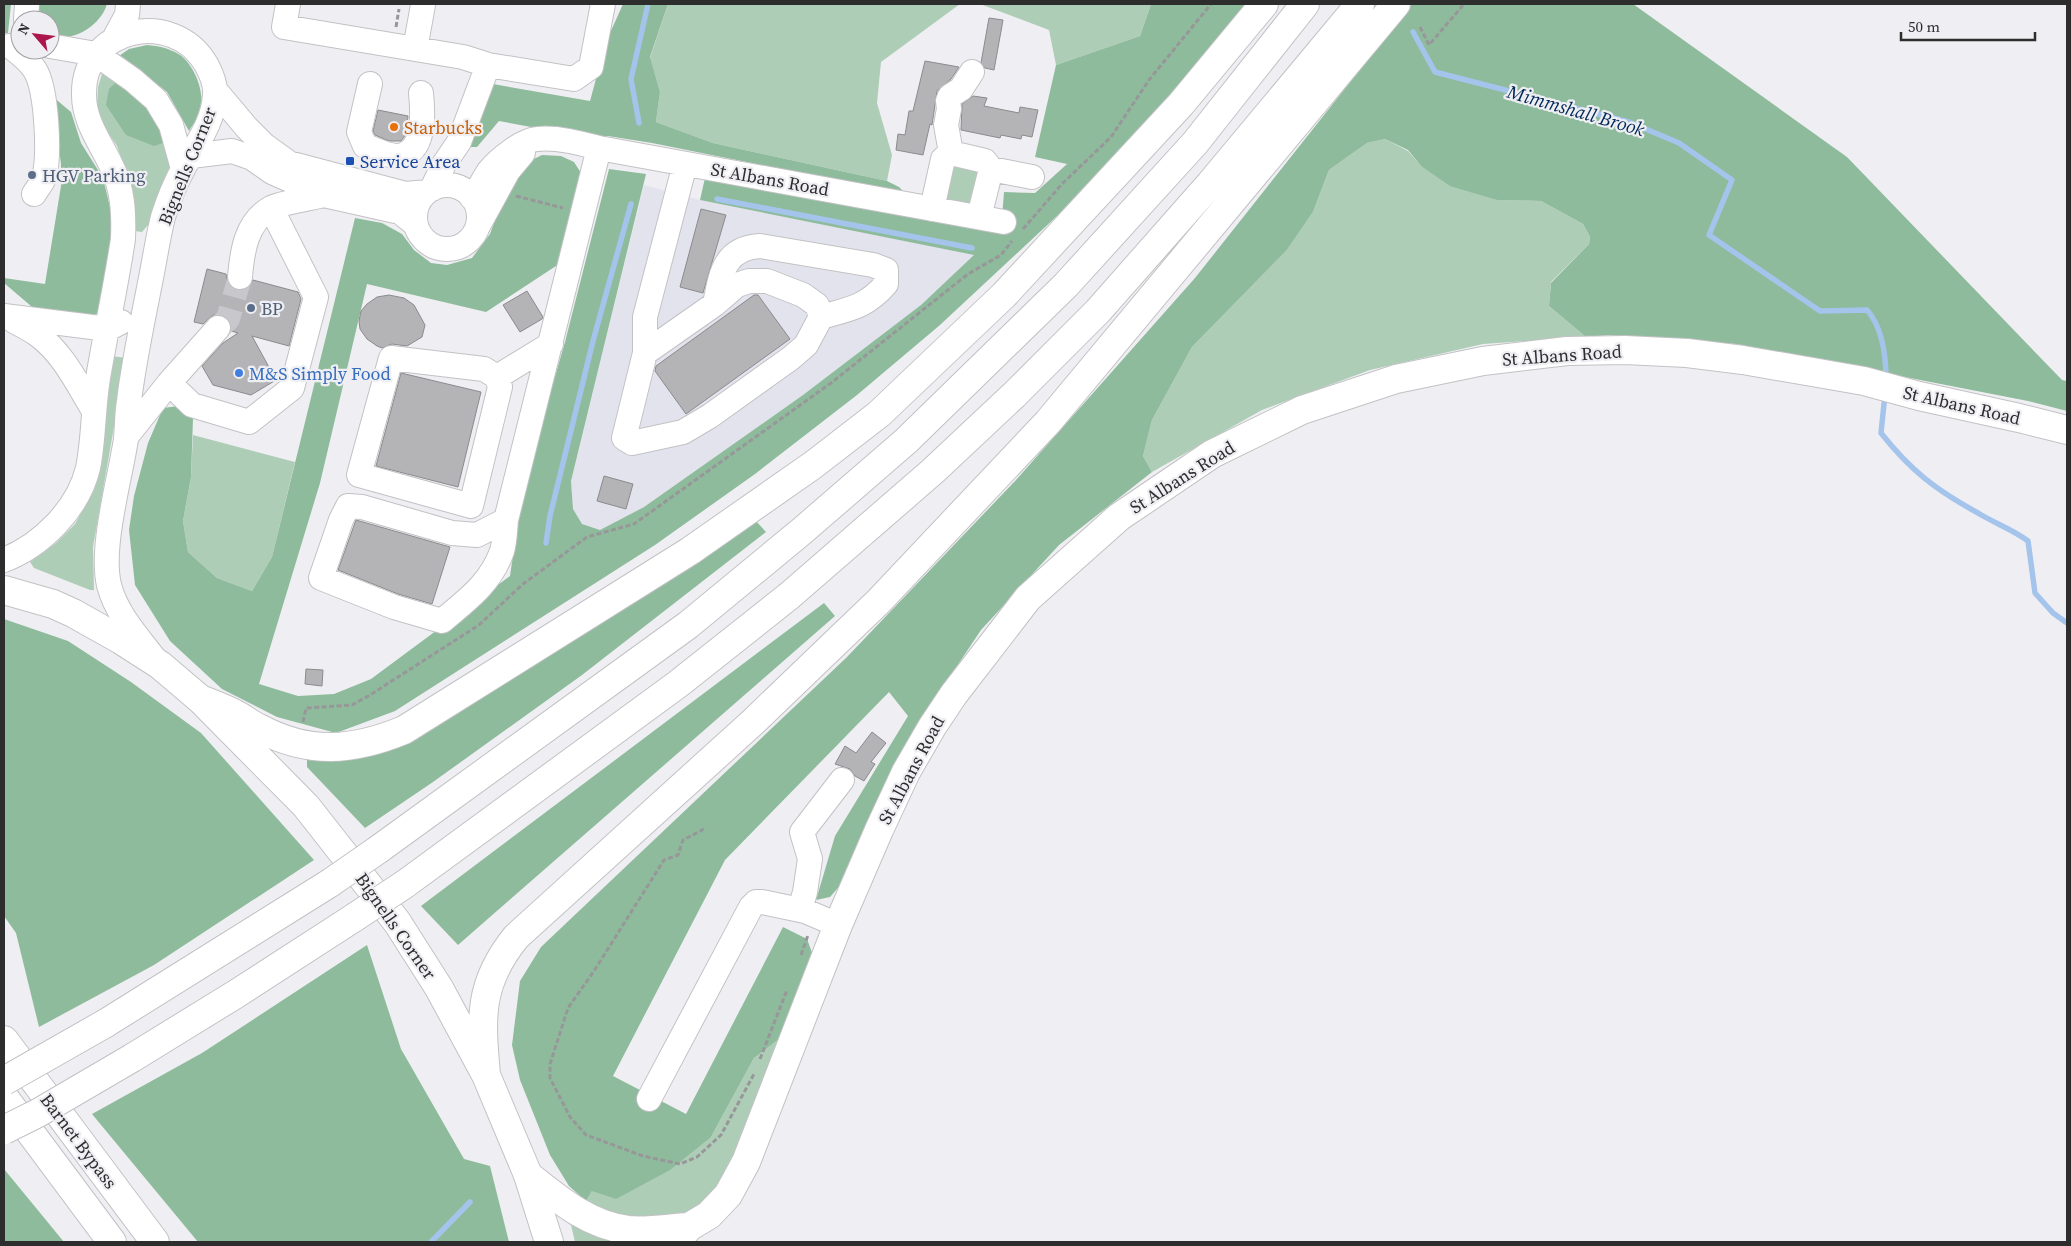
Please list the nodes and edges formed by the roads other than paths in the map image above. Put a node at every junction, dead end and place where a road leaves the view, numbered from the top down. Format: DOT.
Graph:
graph roads {
  1 [pos="128,4"];
  2 [pos="288,4"];
  3 [pos="603,4"];
  4 [pos="1264,4"];
  5 [pos="1305,4"];
  6 [pos="1360,4"];
  7 [pos="1396,4"];
  8 [pos="423,5"];
  9 [pos="114,39"];
  10 [pos="60,48"];
  11 [pos="415,49"];
  12 [pos="96,54"];
  13 [pos="27,60"];
  14 [pos="488,66"];
  15 [pos="972,72"];
  16 [pos="370,84"];
  17 [pos="215,90"];
  18 [pos="421,93"];
  19 [pos="536,139"];
  20 [pos="459,142"];
  21 [pos="599,148"];
  22 [pos="951,154"];
  23 [pos="187,162"];
  24 [pos="685,164"];
  25 [pos="991,169"];
  26 [pos="1032,177"];
  27 [pos="430,190"];
  28 [pos="34,194"];
  29 [pos="324,195"];
  30 [pos="469,195"];
  31 [pos="271,208"];
  32 [pos="932,208"];
  33 [pos="979,217"];
  34 [pos="416,225"];
  35 [pos="478,226"];
  36 [pos="1012,231"];
  37 [pos="240,277"];
  38 [pos="149,291"];
  39 [pos="715,304"];
  40 [pos="5,316"];
  41 [pos="821,317"];
  42 [pos="218,328"];
  43 [pos="108,329"];
  44 [pos="551,344"];
  45 [pos="645,353"];
  46 [pos="497,377"];
  47 [pos="169,383"];
  48 [pos="94,411"];
  49 [pos="2067,430"];
  50 [pos="126,437"];
  51 [pos="506,520"];
  52 [pos="4,560"];
  53 [pos="4,590"];
  54 [pos="160,665"];
  55 [pos="200,699"];
  56 [pos="842,780"];
  57 [pos="800,910"];
  58 [pos="838,925"];
  59 [pos="4,1040"];
  60 [pos="486,1075"];
  61 [pos="4,1081"];
  62 [pos="4,1097"];
  63 [pos="648,1100"];
  64 [pos="4,1130"];
  65 [pos="528,1175"];
  66 [pos="683,1235"];
  67 [pos="112,1242"];
  68 [pos="155,1242"];
  69 [pos="549,1242"];
  1 -- 9 [label="street"];
  2 -- 11 [label="street"];
  3 -- 14 [label="street"];
  4 -- 55 [label="main road"];
  5 -- 61 [label="main road, bridge"];
  6 -- 64 [label="main road, bridge"];
  7 -- 60 [label="main road"];
  8 -- 11 [label="street"];
  9 -- 12 [label="street, Bignells Corner"];
  9 -- 17 [label="street, Bignells Corner"];
  10 -- 12 [label="street"];
  11 -- 14 [label="street"];
  12 -- 23 [label="street"];
  12 -- 43 [label="street, Bignells Corner"];
  13 -- 28 [label="street"];
  14 -- 20 [label="street"];
  15 -- 22 [label="street"];
  16 -- 18 [label="street"];
  17 -- 23 [label="street, Bignells Corner"];
  17 -- 27 [label="street"];
  19 -- 21 [label="street, St Albans Road"];
  19 -- 30 [label="street, St Albans Road"];
  19 -- 35 [label="street"];
  20 -- 27 [label="street"];
  20 -- 30 [label="street"];
  21 -- 24 [label="street, St Albans Road"];
  21 -- 44 [label="street"];
  22 -- 25 [label="street"];
  22 -- 32 [label="street"];
  23 -- 29 [label="street"];
  23 -- 38 [label="street, Bignells Corner"];
  24 -- 32 [label="street, St Albans Road"];
  24 -- 45 [label="street"];
  25 -- 26 [label="street"];
  25 -- 33 [label="street"];
  27 -- 30 [label="street"];
  27 -- 34 [label="street"];
  29 -- 31 [label="street"];
  29 -- 34 [label="street"];
  30 -- 35 [label="street"];
  31 -- 37 [label="street"];
  31 -- 47 [label="street"];
  32 -- 33 [label="street, St Albans Road"];
  33 -- 36 [label="street, St Albans Road"];
  34 -- 35 [label="street"];
  38 -- 43 [label="street"];
  38 -- 50 [label="street, Bignells Corner"];
  39 -- 41 [label="street"];
  39 -- 41 [label="street"];
  39 -- 45 [label="street"];
  40 -- 43 [label="street"];
  40 -- 48 [label="street"];
  41 -- 45 [label="street"];
  42 -- 47 [label="street"];
  43 -- 48 [label="street, Bignells Corner"];
  44 -- 46 [label="street"];
  44 -- 51 [label="street"];
  46 -- 46 [label="street"];
  47 -- 50 [label="street"];
  48 -- 52 [label="street, Bignells Corner"];
  49 -- 58 [label="main road, St Albans Road"];
  50 -- 54 [label="street, Bignells Corner"];
  51 -- 51 [label="street"];
  53 -- 54 [label="main road, Bignells Corner"];
  54 -- 55 [label="main road, Bignells Corner"];
  55 -- 60 [label="main road, Bignells Corner"];
  56 -- 57 [label="street"];
  57 -- 58 [label="street"];
  57 -- 63 [label="street"];
  58 -- 66 [label="main road, St Albans Road"];
  59 -- 68 [label="main road, Barnet Bypass"];
  60 -- 65 [label="main road, Bignells Corner"];
  62 -- 67 [label="main road, Barnet Bypass"];
  65 -- 66 [label="main road, St Albans Road"];
  65 -- 69 [label="main road, Bignells Corner"];
}
